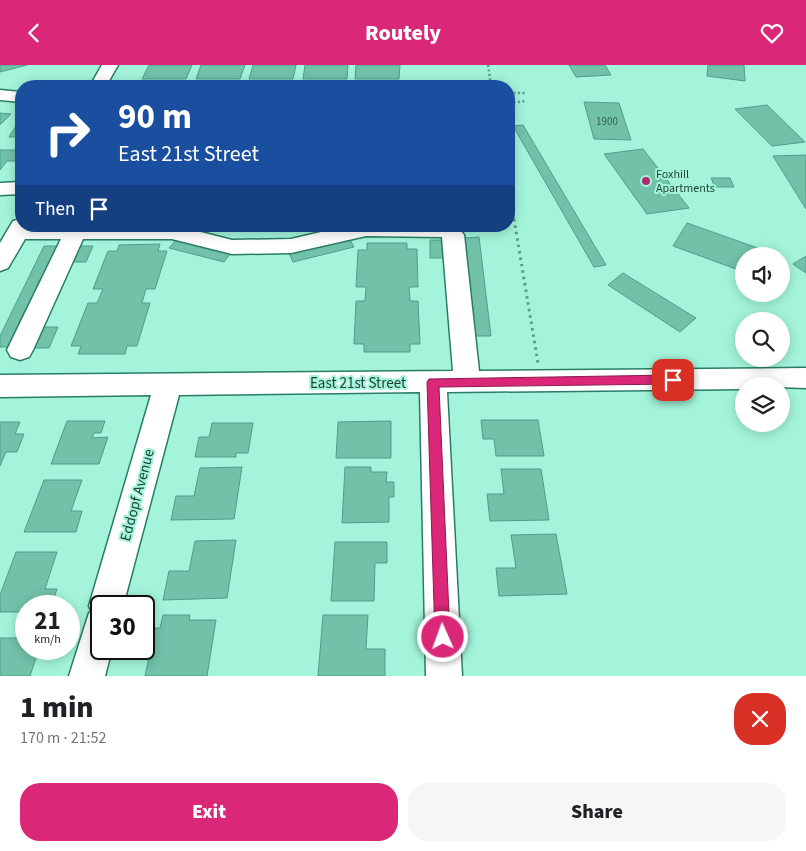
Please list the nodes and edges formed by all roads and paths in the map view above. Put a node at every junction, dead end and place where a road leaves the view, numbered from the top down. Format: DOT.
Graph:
graph roads {
  1 [pos="110,65"];
  2 [pos="488,65"];
  3 [pos="101,80"];
  4 [pos="490,80"];
  5 [pos="515,93"];
  6 [pos="525,93"];
  7 [pos="0,95"];
  8 [pos="15,96"];
  9 [pos="527,101"];
  10 [pos="515,102"];
  11 [pos="0,189"];
  12 [pos="15,189"];
  13 [pos="515,227"];
  14 [pos="18,232"];
  15 [pos="75,232"];
  16 [pos="172,232"];
  17 [pos="172,232"];
  18 [pos="353,232"];
  19 [pos="450,232"];
  20 [pos="0,263"];
  21 [pos="20,350"];
  22 [pos="806,378"];
  23 [pos="541,381"];
  24 [pos="433,382"];
  25 [pos="467,382"];
  26 [pos="168,384"];
  27 [pos="0,386"];
  28 [pos="109,595"];
  29 [pos="91,660"];
  30 [pos="87,676"];
  31 [pos="444,676"];
  1 -- 3 [label="street"];
  2 -- 4 [label="path"];
  5 -- 6 [label="path"];
  7 -- 8 [label="street"];
  9 -- 10 [label="path"];
  11 -- 12 [label="street"];
  13 -- 23 [label="path"];
  14 -- 20 [label="street"];
  15 -- 17 [label="lane"];
  15 -- 21 [label="street"];
  16 -- 18 [label="lane"];
  19 -- 25 [label="lane"];
  22 -- 23 [label="street, East 21st Street"];
  23 -- 25 [label="street, East 21st Street"];
  24 -- 25 [label="street, East 21st Street"];
  24 -- 26 [label="street, East 21st Street"];
  24 -- 31 [label="street"];
  26 -- 27 [label="street, East 21st Street"];
  26 -- 28 [label="street, Eddopf Avenue"];
  29 -- 30 [label="street"];
}
